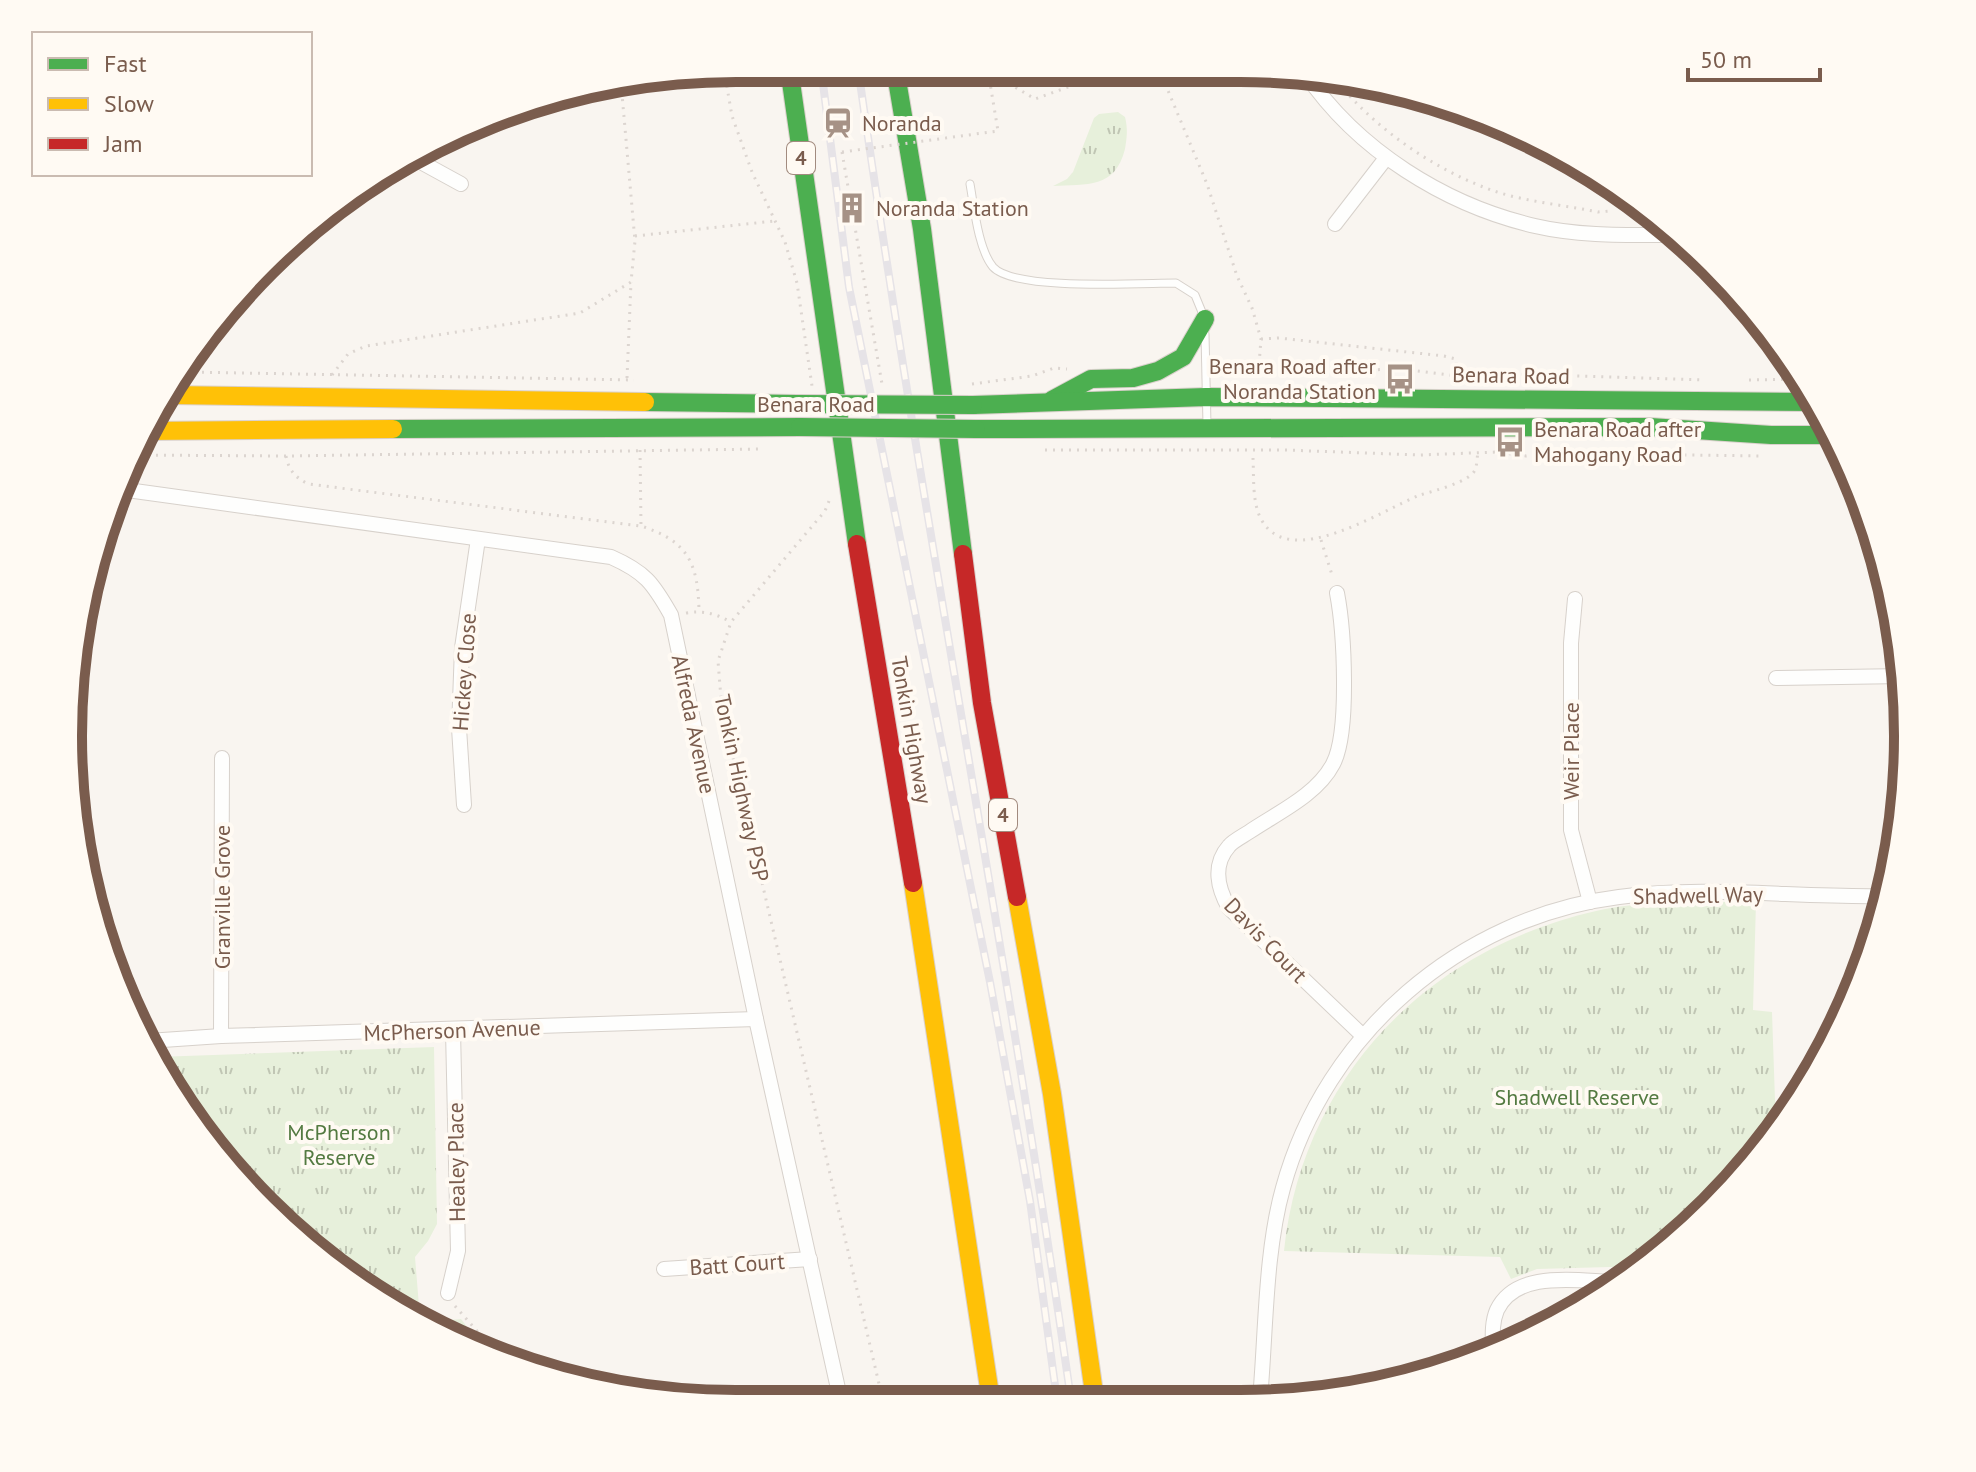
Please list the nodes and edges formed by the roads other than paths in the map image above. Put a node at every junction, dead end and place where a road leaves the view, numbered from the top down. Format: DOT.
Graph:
graph roads {
  1 [pos="791,82"];
  2 [pos="897,82"];
  3 [pos="1315,87"];
  4 [pos="1386,158"];
  5 [pos="422,163"];
  6 [pos="461,184"];
  7 [pos="970,184"];
  8 [pos="1335,224"];
  9 [pos="1660,235"];
  10 [pos="1205,319"];
  11 [pos="178,395"];
  12 [pos="1206,397"];
  13 [pos="1546,399"];
  14 [pos="1047,402"];
  15 [pos="1802,402"];
  16 [pos="1489,426"];
  17 [pos="1207,427"];
  18 [pos="1650,427"];
  19 [pos="158,431"];
  20 [pos="1820,435"];
  21 [pos="130,490"];
  22 [pos="478,539"];
  23 [pos="1337,593"];
  24 [pos="1575,599"];
  25 [pos="1891,676"];
  26 [pos="1776,678"];
  27 [pos="222,758"];
  28 [pos="464,805"];
  29 [pos="1873,900"];
  30 [pos="1590,902"];
  31 [pos="756,1019"];
  32 [pos="453,1031"];
  33 [pos="1362,1035"];
  34 [pos="221,1036"];
  35 [pos="157,1040"];
  36 [pos="810,1259"];
  37 [pos="664,1269"];
  38 [pos="1600,1282"];
  39 [pos="448,1293"];
  40 [pos="1493,1339"];
  41 [pos="838,1390"];
  42 [pos="989,1390"];
  43 [pos="1094,1390"];
  44 [pos="1261,1390"];
  1 -- 42 [label="main road, Tonkin Highway / 4"];
  2 -- 43 [label="main road, 4"];
  3 -- 4 [label="street"];
  4 -- 8 [label="street"];
  4 -- 9 [label="street"];
  5 -- 6 [label="street"];
  7 -- 10 [label="lane"];
  10 -- 12 [label="lane"];
  10 -- 14 [label="main road"];
  11 -- 14 [label="main road, Benara Road, bridge"];
  12 -- 13 [label="main road, Benara Road"];
  12 -- 14 [label="main road, Benara Road"];
  12 -- 16 [label="main road, Benara Road"];
  12 -- 17 [label="lane"];
  13 -- 15 [label="main road, Benara Road"];
  13 -- 18 [label="main road"];
  16 -- 17 [label="main road, Benara Road"];
  16 -- 18 [label="main road, Benara Road"];
  17 -- 19 [label="main road, Benara Road, bridge"];
  18 -- 20 [label="main road, Benara Road"];
  21 -- 22 [label="street, Alfreda Avenue"];
  22 -- 28 [label="street, Hickey Close"];
  22 -- 31 [label="street, Alfreda Avenue"];
  23 -- 33 [label="street, Davis Court"];
  24 -- 30 [label="street, Weir Place"];
  25 -- 26 [label="street"];
  27 -- 34 [label="street, Granville Grove"];
  29 -- 30 [label="street, Shadwell Way"];
  30 -- 33 [label="street, Shadwell Way"];
  31 -- 32 [label="street, McPherson Avenue"];
  31 -- 36 [label="street, Alfreda Avenue"];
  32 -- 34 [label="street, McPherson Avenue"];
  32 -- 39 [label="street, Healey Place"];
  33 -- 44 [label="street, Shadwell Way"];
  34 -- 35 [label="street, McPherson Avenue"];
  36 -- 37 [label="street, Batt Court"];
  36 -- 41 [label="street, Alfreda Avenue"];
  38 -- 40 [label="street"];
}
